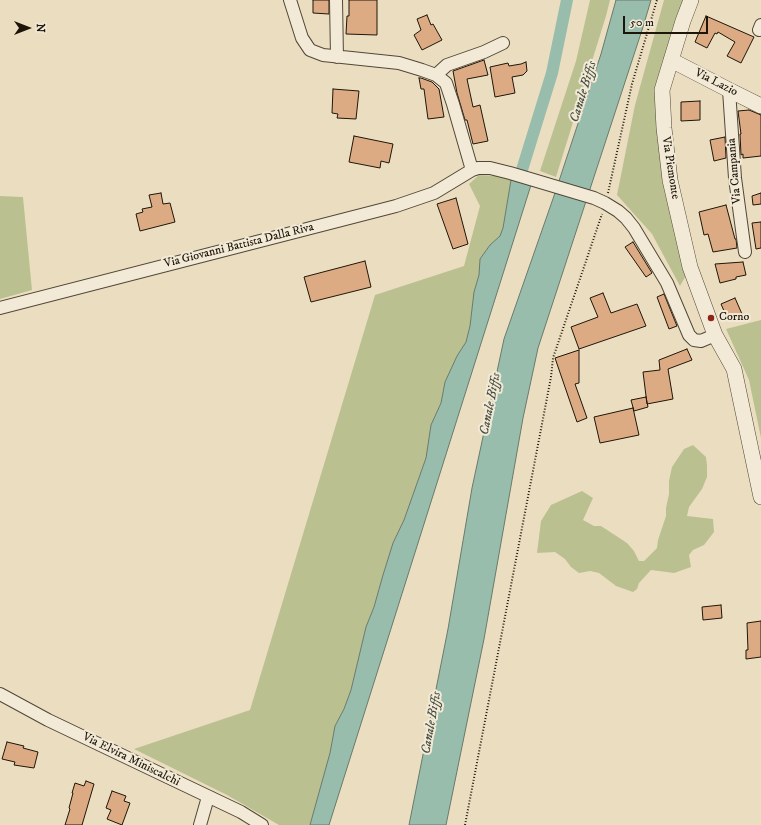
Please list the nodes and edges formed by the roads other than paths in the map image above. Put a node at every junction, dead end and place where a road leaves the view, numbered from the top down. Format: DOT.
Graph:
graph roads {
  1 [pos="290,0"];
  2 [pos="336,0"];
  3 [pos="690,0"];
  4 [pos="503,43"];
  5 [pos="337,57"];
  6 [pos="671,60"];
  7 [pos="436,75"];
  8 [pos="728,90"];
  9 [pos="761,106"];
  10 [pos="472,170"];
  11 [pos="744,252"];
  12 [pos="0,308"];
  13 [pos="715,335"];
  14 [pos="761,498"];
  15 [pos="0,694"];
  16 [pos="208,796"];
  17 [pos="200,825"];
  18 [pos="262,825"];
  1 -- 5 [label="street"];
  2 -- 5 [label="street"];
  3 -- 6 [label="street, Via Piemonte"];
  4 -- 7 [label="street"];
  5 -- 7 [label="street"];
  6 -- 8 [label="street, Via Lazio"];
  6 -- 13 [label="street, Via Piemonte"];
  7 -- 10 [label="street"];
  8 -- 9 [label="street, Via Lazio"];
  8 -- 11 [label="street, Via Campania"];
  10 -- 12 [label="street, Via Giovanni Battista Dalla Riva"];
  10 -- 13 [label="street, Via Giovanni Battista Dalla Riva"];
  13 -- 14 [label="street, Via Piemonte"];
  15 -- 16 [label="street, Via Elvira Miniscalchi"];
  16 -- 17 [label="street"];
  16 -- 18 [label="street, Via Elvira Miniscalchi"];
}
